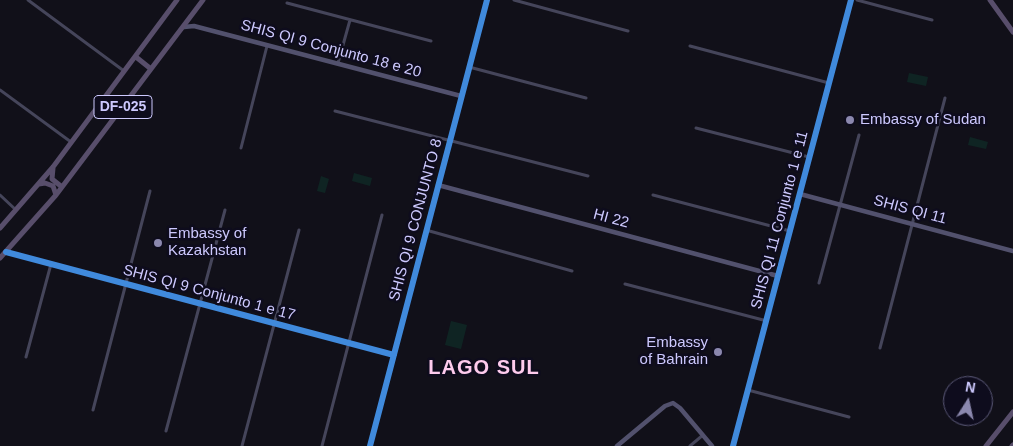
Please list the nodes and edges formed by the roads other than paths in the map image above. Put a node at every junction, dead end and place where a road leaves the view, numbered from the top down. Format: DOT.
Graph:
graph roads {
  1 [pos="28,0"];
  2 [pos="176,0"];
  3 [pos="203,0"];
  4 [pos="487,0"];
  5 [pos="514,0"];
  6 [pos="851,0"];
  7 [pos="857,0"];
  8 [pos="990,0"];
  9 [pos="287,3"];
  10 [pos="190,18"];
  11 [pos="350,20"];
  12 [pos="932,20"];
  13 [pos="194,26"];
  14 [pos="184,27"];
  15 [pos="628,31"];
  16 [pos="1013,32"];
  17 [pos="430,41"];
  18 [pos="267,46"];
  19 [pos="690,46"];
  20 [pos="136,57"];
  21 [pos="338,63"];
  22 [pos="469,67"];
  23 [pos="151,68"];
  24 [pos="124,72"];
  25 [pos="829,83"];
  26 [pos="0,90"];
  27 [pos="462,96"];
  28 [pos="586,98"];
  29 [pos="945,98"];
  30 [pos="335,111"];
  31 [pos="696,128"];
  32 [pos="859,135"];
  33 [pos="450,141"];
  34 [pos="72,142"];
  35 [pos="240,148"];
  36 [pos="809,157"];
  37 [pos="53,167"];
  38 [pos="588,176"];
  39 [pos="38,185"];
  40 [pos="438,186"];
  41 [pos="62,187"];
  42 [pos="150,191"];
  43 [pos="800,194"];
  44 [pos="0,195"];
  45 [pos="56,195"];
  46 [pos="653,195"];
  47 [pos="841,204"];
  48 [pos="17,210"];
  49 [pos="225,210"];
  50 [pos="382,215"];
  51 [pos="913,224"];
  52 [pos="0,228"];
  53 [pos="299,230"];
  54 [pos="426,230"];
  55 [pos="790,231"];
  56 [pos="12,246"];
  57 [pos="1013,251"];
  58 [pos="6,252"];
  59 [pos="18,254"];
  60 [pos="0,258"];
  61 [pos="51,264"];
  62 [pos="572,271"];
  63 [pos="778,276"];
  64 [pos="126,283"];
  65 [pos="820,283"];
  66 [pos="625,284"];
  67 [pos="201,304"];
  68 [pos="766,321"];
  69 [pos="274,324"];
  70 [pos="348,343"];
  71 [pos="880,348"];
  72 [pos="394,355"];
  73 [pos="26,357"];
  74 [pos="747,390"];
  75 [pos="93,410"];
  76 [pos="1013,412"];
  77 [pos="849,417"];
  78 [pos="1006,420"];
  79 [pos="1013,421"];
  80 [pos="166,431"];
  81 [pos="703,435"];
  82 [pos="242,446"];
  83 [pos="322,446"];
  84 [pos="370,446"];
  85 [pos="617,446"];
  86 [pos="690,446"];
  87 [pos="712,446"];
  88 [pos="733,446"];
  89 [pos="986,446"];
  1 -- 24 [label="street"];
  2 -- 20 [label="main road, DF-025"];
  3 -- 10 [label="main road, DF-025"];
  4 -- 22 [label="street, SHIS QI 9 CONJUNTO 8"];
  5 -- 15 [label="street"];
  6 -- 25 [label="street, SHIS QI 11 Conjunto 1 e 11"];
  7 -- 12 [label="street"];
  8 -- 16 [label="main road"];
  9 -- 11 [label="street"];
  10 -- 13 [label="street"];
  10 -- 14 [label="main road, DF-025"];
  11 -- 17 [label="street"];
  11 -- 21 [label="street"];
  13 -- 14 [label="street, SHIS QI 9 Conjunto 18 e 20"];
  13 -- 18 [label="street, SHIS QI 9 Conjunto 18 e 20"];
  14 -- 23 [label="main road, DF-025"];
  18 -- 21 [label="street, SHIS QI 9 Conjunto 18 e 20"];
  18 -- 35 [label="street"];
  19 -- 25 [label="street"];
  20 -- 23 [label="main road"];
  20 -- 24 [label="main road, DF-025"];
  21 -- 27 [label="street, SHIS QI 9 Conjunto 18 e 20"];
  22 -- 27 [label="street, SHIS QI 9 CONJUNTO 8"];
  22 -- 28 [label="street"];
  23 -- 41 [label="main road, DF-025"];
  24 -- 34 [label="main road, DF-025"];
  25 -- 36 [label="street, SHIS QI 11 Conjunto 1 e 11"];
  26 -- 34 [label="street"];
  27 -- 33 [label="street, SHIS QI 9 CONJUNTO 8"];
  29 -- 51 [label="street"];
  30 -- 33 [label="street"];
  31 -- 36 [label="street"];
  32 -- 47 [label="street"];
  33 -- 38 [label="street"];
  33 -- 40 [label="street, SHIS QI 9 CONJUNTO 8"];
  34 -- 37 [label="main road, DF-025"];
  36 -- 43 [label="street, SHIS QI 11 Conjunto 1 e 11"];
  37 -- 39 [label="main road, DF-025"];
  37 -- 41 [label="main road"];
  39 -- 45 [label="main road"];
  39 -- 48 [label="main road, DF-025"];
  40 -- 54 [label="street, SHIS QI 9 CONJUNTO 8"];
  40 -- 63 [label="street, HI 22"];
  41 -- 45 [label="main road, DF-025"];
  42 -- 64 [label="street"];
  43 -- 47 [label="street, SHIS QI 11"];
  43 -- 55 [label="street, SHIS QI 11 Conjunto 1 e 11"];
  44 -- 48 [label="street"];
  45 -- 56 [label="main road, DF-025"];
  46 -- 55 [label="street"];
  47 -- 51 [label="street, SHIS QI 11"];
  47 -- 65 [label="street"];
  48 -- 52 [label="main road, DF-025"];
  49 -- 67 [label="street"];
  50 -- 70 [label="street"];
  51 -- 57 [label="street, SHIS QI 11"];
  51 -- 71 [label="street"];
  53 -- 69 [label="street"];
  54 -- 62 [label="street"];
  54 -- 72 [label="street, SHIS QI 9 CONJUNTO 8"];
  55 -- 63 [label="street, SHIS QI 11 Conjunto 1 e 11"];
  56 -- 58 [label="main road, DF-025"];
  56 -- 59 [label="street"];
  58 -- 59 [label="street, SHIS QI 9 Conjunto 1 e 17"];
  58 -- 60 [label="main road, DF-025"];
  59 -- 61 [label="street, SHIS QI 9 Conjunto 1 e 17"];
  61 -- 64 [label="street, SHIS QI 9 Conjunto 1 e 17"];
  61 -- 73 [label="street"];
  63 -- 68 [label="street, SHIS QI 11 Conjunto 1 e 11"];
  64 -- 67 [label="street, SHIS QI 9 Conjunto 1 e 17"];
  64 -- 75 [label="street"];
  66 -- 68 [label="street"];
  67 -- 69 [label="street, SHIS QI 9 Conjunto 1 e 17"];
  67 -- 80 [label="street"];
  68 -- 74 [label="street, SHIS QI 11 Conjunto 1 e 11"];
  69 -- 70 [label="street, SHIS QI 9 Conjunto 1 e 17"];
  69 -- 82 [label="street"];
  70 -- 72 [label="street, SHIS QI 9 Conjunto 1 e 17"];
  70 -- 83 [label="street"];
  72 -- 84 [label="street, SHIS QI 9 CONJUNTO 8"];
  74 -- 77 [label="street"];
  74 -- 88 [label="street, SHIS QI 11 Conjunto 1 e 11"];
  76 -- 78 [label="main road"];
  78 -- 79 [label="main road"];
  78 -- 89 [label="main road"];
  81 -- 85 [label="street"];
  81 -- 86 [label="street"];
  81 -- 87 [label="street"];
}
